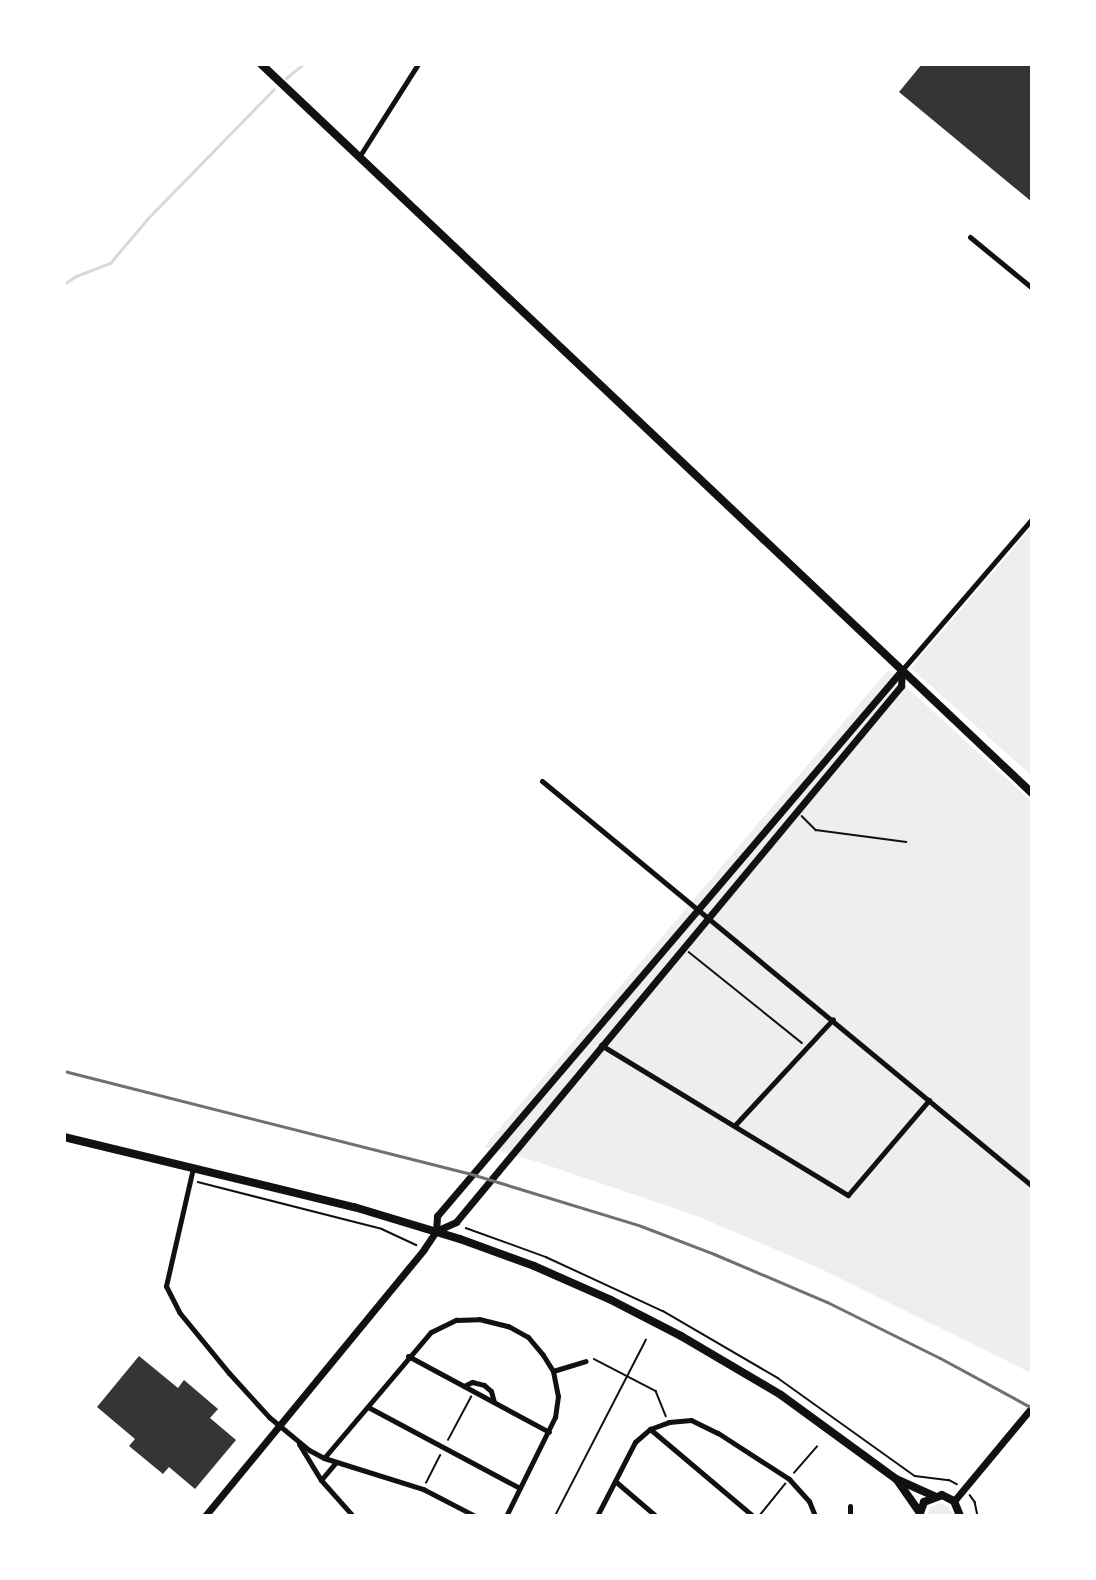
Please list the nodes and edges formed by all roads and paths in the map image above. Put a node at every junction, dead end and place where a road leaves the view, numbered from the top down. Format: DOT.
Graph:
graph roads {
  1 [pos="261,64"];
  2 [pos="418,64"];
  3 [pos="359,157"];
  4 [pos="970,237"];
  5 [pos="1032,288"];
  6 [pos="1032,519"];
  7 [pos="902,670"];
  8 [pos="542,781"];
  9 [pos="1032,793"];
  10 [pos="796,810"];
  11 [pos="906,842"];
  12 [pos="697,909"];
  13 [pos="707,918"];
  14 [pos="683,947"];
  15 [pos="833,1019"];
  16 [pos="601,1045"];
  17 [pos="807,1048"];
  18 [pos="929,1100"];
  19 [pos="735,1125"];
  20 [pos="64,1137"];
  21 [pos="193,1168"];
  22 [pos="190,1179"];
  23 [pos="1032,1186"];
  24 [pos="435,1231"];
  25 [pos="424,1249"];
  26 [pos="646,1340"];
  27 [pos="408,1356"];
  28 [pos="586,1361"];
  29 [pos="553,1371"];
  30 [pos="627,1375"];
  31 [pos="464,1386"];
  32 [pos="474,1391"];
  33 [pos="494,1402"];
  34 [pos="368,1407"];
  35 [pos="1032,1407"];
  36 [pos="669,1422"];
  37 [pos="279,1425"];
  38 [pos="650,1429"];
  39 [pos="549,1432"];
  40 [pos="298,1443"];
  41 [pos="444,1448"];
  42 [pos="324,1458"];
  43 [pos="336,1462"];
  44 [pos="896,1479"];
  45 [pos="321,1480"];
  46 [pos="615,1481"];
  47 [pos="520,1488"];
  48 [pos="423,1489"];
  49 [pos="968,1494"];
  50 [pos="934,1496"];
  51 [pos="954,1501"];
  52 [pos="850,1506"];
  53 [pos="919,1513"];
  54 [pos="205,1515"];
  55 [pos="353,1515"];
  56 [pos="475,1515"];
  57 [pos="507,1515"];
  58 [pos="555,1515"];
  59 [pos="597,1515"];
  60 [pos="656,1515"];
  61 [pos="753,1515"];
  62 [pos="815,1515"];
  63 [pos="850,1515"];
  64 [pos="960,1515"];
  65 [pos="978,1515"];
  1 -- 3 [label="main road"];
  2 -- 3 [label="street"];
  3 -- 7 [label="main road"];
  4 -- 5 [label="street"];
  6 -- 7 [label="street"];
  7 -- 9 [label="main road"];
  7 -- 10 [label="street"];
  7 -- 12 [label="street"];
  8 -- 12 [label="street"];
  10 -- 11 [label="path"];
  10 -- 13 [label="street"];
  12 -- 13 [label="street"];
  12 -- 24 [label="street"];
  13 -- 14 [label="street"];
  13 -- 15 [label="street"];
  14 -- 16 [label="street"];
  14 -- 17 [label="path"];
  15 -- 17 [label="street"];
  15 -- 18 [label="street"];
  16 -- 19 [label="street"];
  16 -- 24 [label="street"];
  17 -- 19 [label="street"];
  18 -- 19 [label="street"];
  18 -- 23 [label="street"];
  20 -- 21 [label="main road"];
  21 -- 22 [label="street"];
  21 -- 24 [label="main road"];
  22 -- 25 [label="path"];
  22 -- 37 [label="street"];
  24 -- 25 [label="street"];
  24 -- 44 [label="main road"];
  25 -- 37 [label="street"];
  26 -- 30 [label="path"];
  27 -- 29 [label="street"];
  27 -- 31 [label="street"];
  27 -- 34 [label="street"];
  28 -- 29 [label="street"];
  28 -- 30 [label="path"];
  29 -- 39 [label="street"];
  30 -- 36 [label="path"];
  30 -- 58 [label="path"];
  31 -- 32 [label="street"];
  31 -- 33 [label="street"];
  32 -- 33 [label="street"];
  32 -- 41 [label="path"];
  33 -- 39 [label="street"];
  34 -- 41 [label="street"];
  34 -- 42 [label="street"];
  35 -- 51 [label="street"];
  36 -- 38 [label="street"];
  36 -- 62 [label="street"];
  37 -- 40 [label="street"];
  37 -- 54 [label="street"];
  38 -- 46 [label="street"];
  38 -- 61 [label="street"];
  39 -- 47 [label="street"];
  40 -- 42 [label="street"];
  40 -- 45 [label="street"];
  41 -- 47 [label="street"];
  41 -- 48 [label="path"];
  42 -- 43 [label="street"];
  43 -- 45 [label="street"];
  43 -- 48 [label="street"];
  44 -- 50 [label="main road"];
  44 -- 53 [label="main road"];
  45 -- 55 [label="street"];
  46 -- 59 [label="street"];
  46 -- 60 [label="street"];
  47 -- 57 [label="street"];
  48 -- 56 [label="street"];
  49 -- 65 [label="path"];
  50 -- 51 [label="main road"];
  50 -- 53 [label="main road"];
  51 -- 64 [label="main road"];
  52 -- 63 [label="street"];
}
